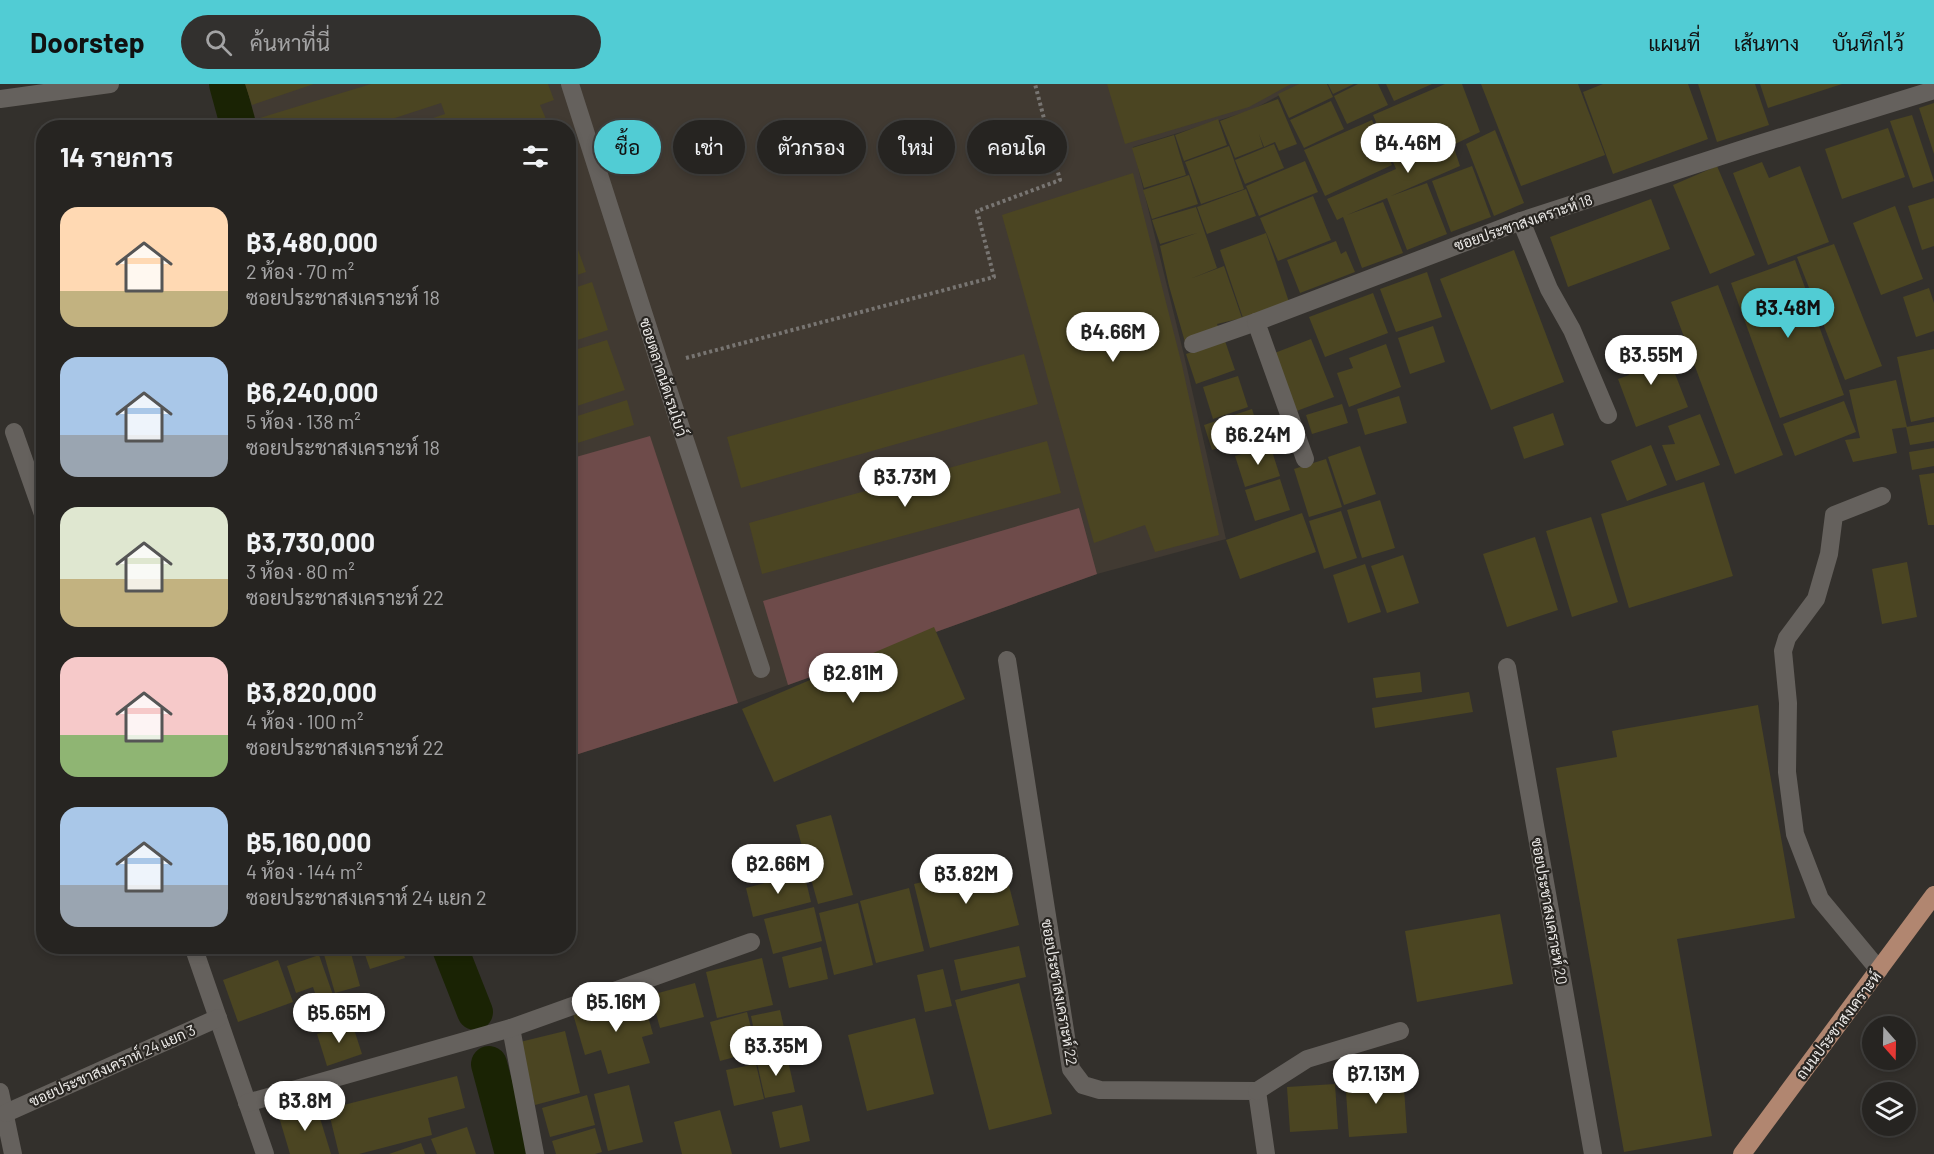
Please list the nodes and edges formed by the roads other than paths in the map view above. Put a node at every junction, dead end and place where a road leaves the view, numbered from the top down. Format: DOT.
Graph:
graph roads {
  1 [pos="110,84"];
  2 [pos="570,84"];
  3 [pos="1934,90"];
  4 [pos="0,99"];
  5 [pos="1521,221"];
  6 [pos="1256,322"];
  7 [pos="1193,344"];
  8 [pos="1608,415"];
  9 [pos="14,432"];
  10 [pos="1305,459"];
  11 [pos="36,494"];
  12 [pos="1882,496"];
  13 [pos="1006,660"];
  14 [pos="1507,667"];
  15 [pos="761,669"];
  16 [pos="1934,895"];
  17 [pos="751,942"];
  18 [pos="196,954"];
  19 [pos="1879,970"];
  20 [pos="218,1018"];
  21 [pos="511,1028"];
  22 [pos="1400,1031"];
  23 [pos="1257,1091"];
  24 [pos="0,1092"];
  25 [pos="247,1103"];
  26 [pos="6,1113"];
  27 [pos="14,1154"];
  28 [pos="265,1154"];
  29 [pos="535,1154"];
  30 [pos="1266,1154"];
  31 [pos="1593,1154"];
  32 [pos="1742,1154"];
  1 -- 4 [label="street"];
  2 -- 15 [label="street, ซอยตลาดนัดเรนโบว์"];
  3 -- 5 [label="street, ซอยประชาสงเคราะห์ 18"];
  5 -- 6 [label="street, ซอยประชาสงเคราะห์ 18"];
  5 -- 8 [label="street"];
  6 -- 7 [label="street, ซอยประชาสงเคราะห์ 18"];
  6 -- 10 [label="street"];
  9 -- 11 [label="street"];
  12 -- 19 [label="street"];
  13 -- 23 [label="street, ซอยประชาสงเคราะห์ 22"];
  14 -- 31 [label="street, ซอยประชาสงเคราะห์ 20"];
  16 -- 19 [label="main road, ถนนประชาสงเคราะห์"];
  17 -- 21 [label="street"];
  18 -- 20 [label="street"];
  19 -- 32 [label="main road, ถนนประชาสงเคราะห์"];
  20 -- 25 [label="street"];
  20 -- 26 [label="street, ซอยประชาสงเคราห์ 24 แยก 3"];
  21 -- 25 [label="street"];
  21 -- 29 [label="street"];
  22 -- 23 [label="street"];
  23 -- 30 [label="street"];
  24 -- 26 [label="street"];
  25 -- 28 [label="street"];
  26 -- 27 [label="street"];
}
